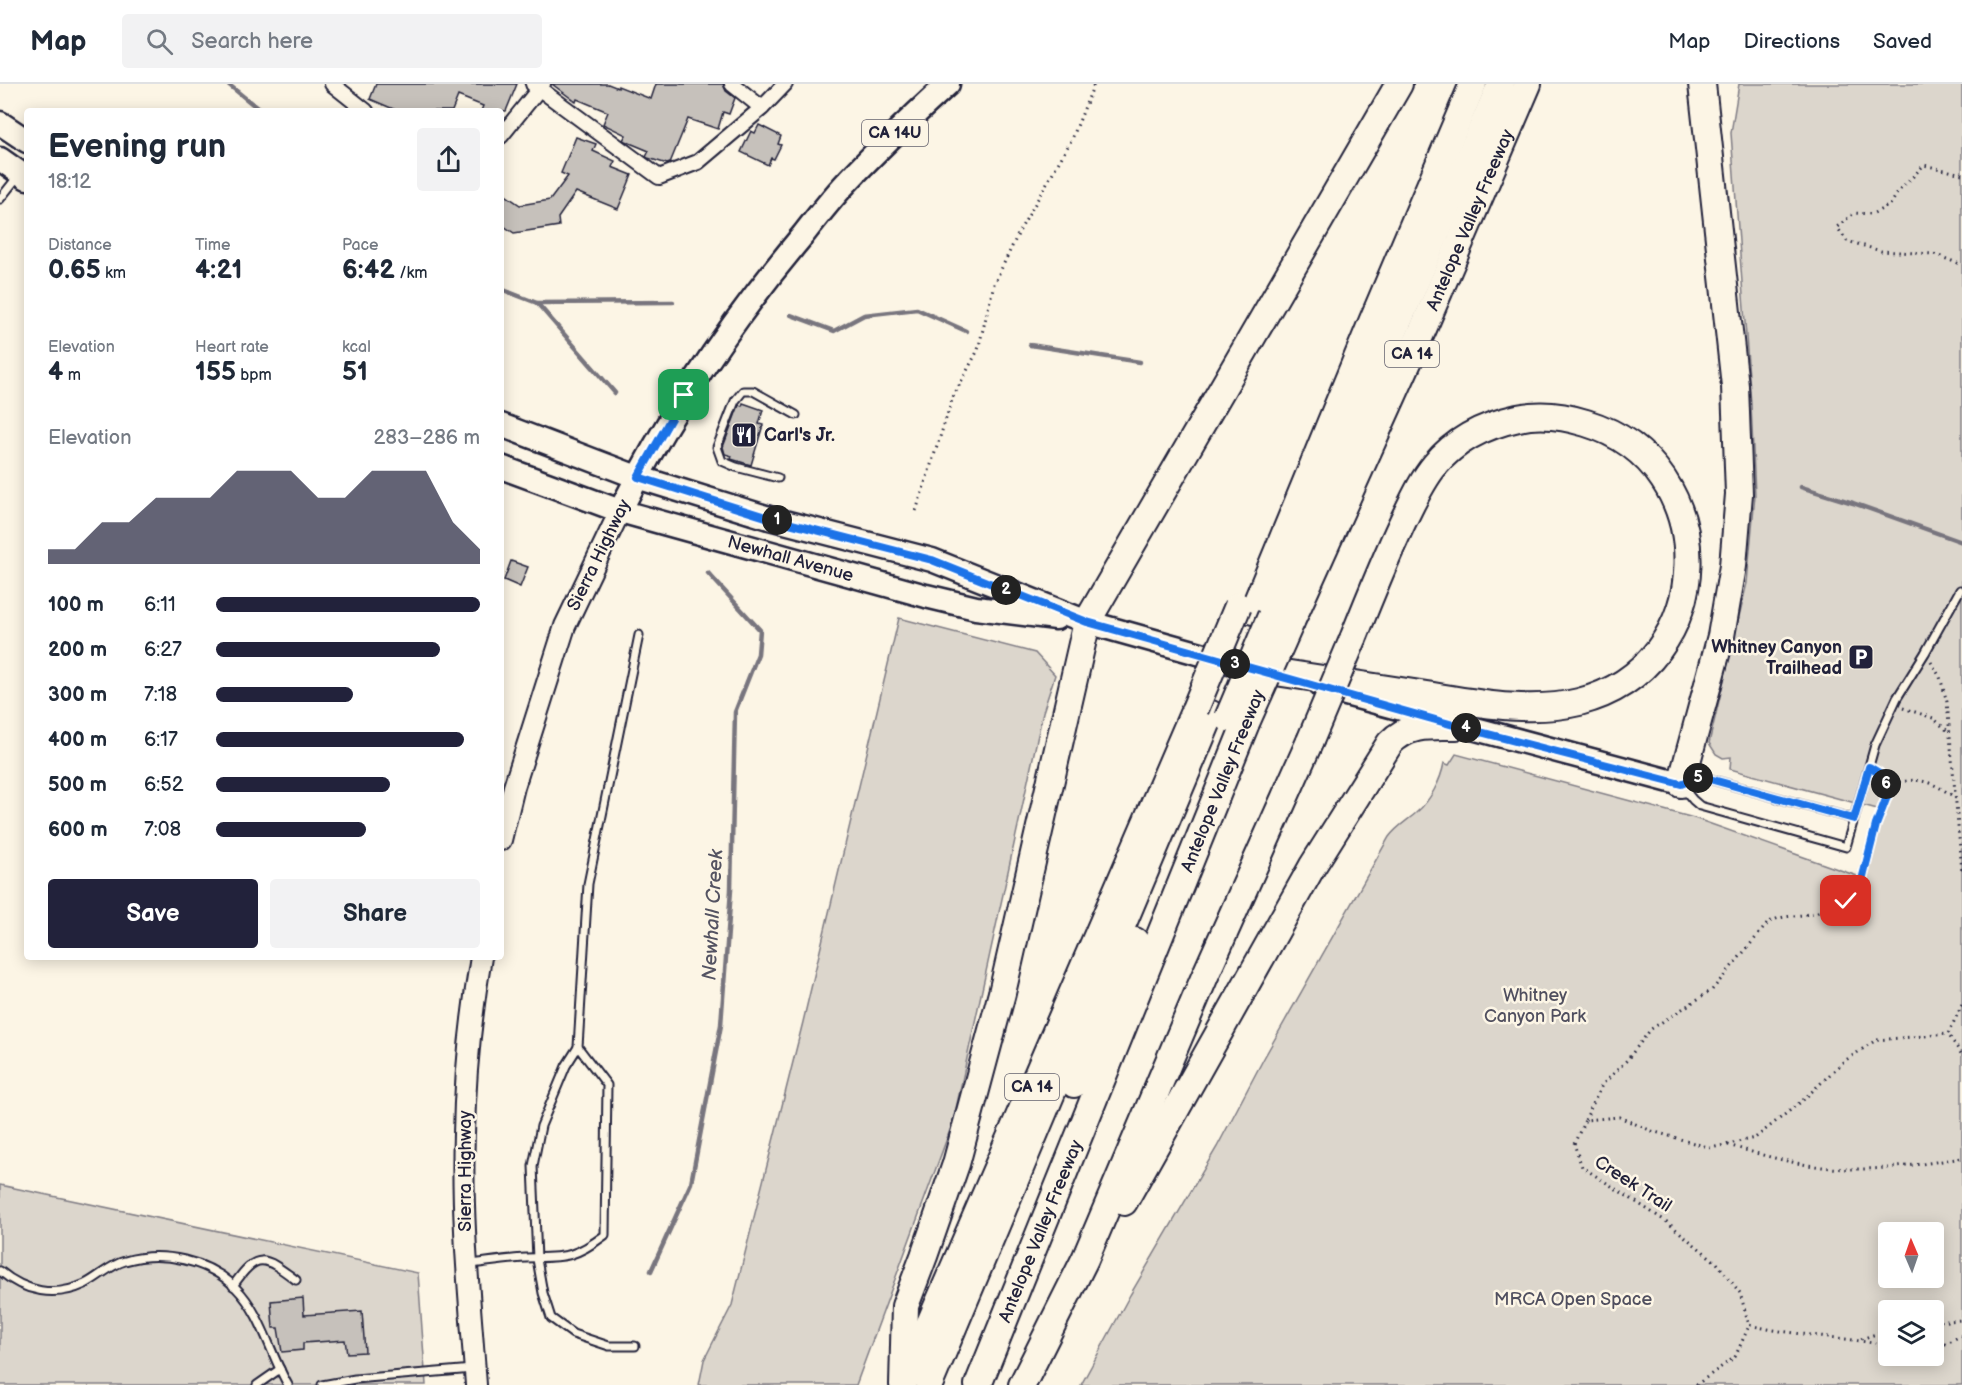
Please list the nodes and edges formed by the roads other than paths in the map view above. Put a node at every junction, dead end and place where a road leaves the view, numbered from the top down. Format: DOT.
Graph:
graph roads {
  1 [pos="332,84"];
  2 [pos="732,84"];
  3 [pos="785,84"];
  4 [pos="948,84"];
  5 [pos="1399,84"];
  6 [pos="1454,84"];
  7 [pos="1473,84"];
  8 [pos="1501,84"];
  9 [pos="1528,84"];
  10 [pos="1702,84"];
  11 [pos="539,86"];
  12 [pos="362,108"];
  13 [pos="762,108"];
  14 [pos="0,123"];
  15 [pos="504,132"];
  16 [pos="24,139"];
  17 [pos="0,159"];
  18 [pos="24,175"];
  19 [pos="0,199"];
  20 [pos="796,415"];
  21 [pos="504,426"];
  22 [pos="504,468"];
  23 [pos="638,477"];
  24 [pos="778,478"];
  25 [pos="620,511"];
  26 [pos="1960,590"];
  27 [pos="1263,614"];
  28 [pos="1087,622"];
  29 [pos="639,635"];
  30 [pos="1249,668"];
  31 [pos="1220,716"];
  32 [pos="1457,726"];
  33 [pos="1681,784"];
  34 [pos="1854,819"];
  35 [pos="504,828"];
  36 [pos="481,960"];
  37 [pos="578,1047"];
  38 [pos="537,1259"];
  39 [pos="1085,1259"];
  40 [pos="467,1264"];
  41 [pos="0,1271"];
  42 [pos="296,1280"];
  43 [pos="233,1286"];
  44 [pos="635,1346"];
  45 [pos="280,1369"];
  46 [pos="476,1377"];
  47 [pos="256,1385"];
  48 [pos="288,1385"];
  49 [pos="322,1385"];
  50 [pos="903,1385"];
  51 [pos="928,1385"];
  52 [pos="946,1385"];
  53 [pos="978,1385"];
  54 [pos="1022,1385"];
  1 -- 12 [label="street"];
  2 -- 13 [label="street"];
  3 -- 13 [label="street"];
  4 -- 23 [label="main road, Sierra Highway / CA 14U"];
  5 -- 28 [label="highway"];
  6 -- 27 [label="highway, Antelope Valley Freeway / CA 14"];
  7 -- 27 [label="highway"];
  8 -- 27 [label="highway"];
  9 -- 27 [label="highway, Antelope Valley Freeway / CA 14"];
  10 -- 33 [label="highway"];
  11 -- 13 [label="street"];
  11 -- 15 [label="street"];
  14 -- 16 [label="main road"];
  17 -- 18 [label="main road"];
  18 -- 19 [label="lane"];
  20 -- 24 [label="lane"];
  21 -- 23 [label="main road, Newhall Avenue"];
  22 -- 25 [label="main road, Newhall Avenue"];
  23 -- 25 [label="main road, Sierra Highway"];
  23 -- 28 [label="main road, Newhall Avenue"];
  25 -- 28 [label="main road, Newhall Avenue"];
  25 -- 35 [label="main road, Sierra Highway"];
  26 -- 34 [label="lane"];
  27 -- 31 [label="highway, Antelope Valley Freeway / CA 14, bridge"];
  27 -- 31 [label="highway, Antelope Valley Freeway / CA 14, bridge"];
  28 -- 30 [label="main road, Newhall Avenue"];
  28 -- 50 [label="highway"];
  29 -- 37 [label="lane"];
  30 -- 32 [label="main road, Newhall Avenue"];
  30 -- 39 [label="highway, bridge"];
  31 -- 50 [label="highway, Antelope Valley Freeway / CA 14"];
  31 -- 51 [label="highway"];
  31 -- 52 [label="highway"];
  31 -- 53 [label="highway, Antelope Valley Freeway / CA 14"];
  32 -- 33 [label="main road, Newhall Avenue"];
  32 -- 39 [label="highway"];
  33 -- 34 [label="lane"];
  33 -- 34 [label="lane"];
  36 -- 40 [label="main road, Sierra Highway"];
  37 -- 38 [label="lane"];
  37 -- 38 [label="lane"];
  38 -- 40 [label="lane"];
  38 -- 44 [label="lane"];
  39 -- 54 [label="highway"];
  40 -- 46 [label="main road, Sierra Highway"];
  41 -- 43 [label="lane"];
  42 -- 43 [label="lane"];
  43 -- 45 [label="lane"];
  45 -- 47 [label="lane"];
  45 -- 48 [label="lane"];
  46 -- 49 [label="lane"];
}
